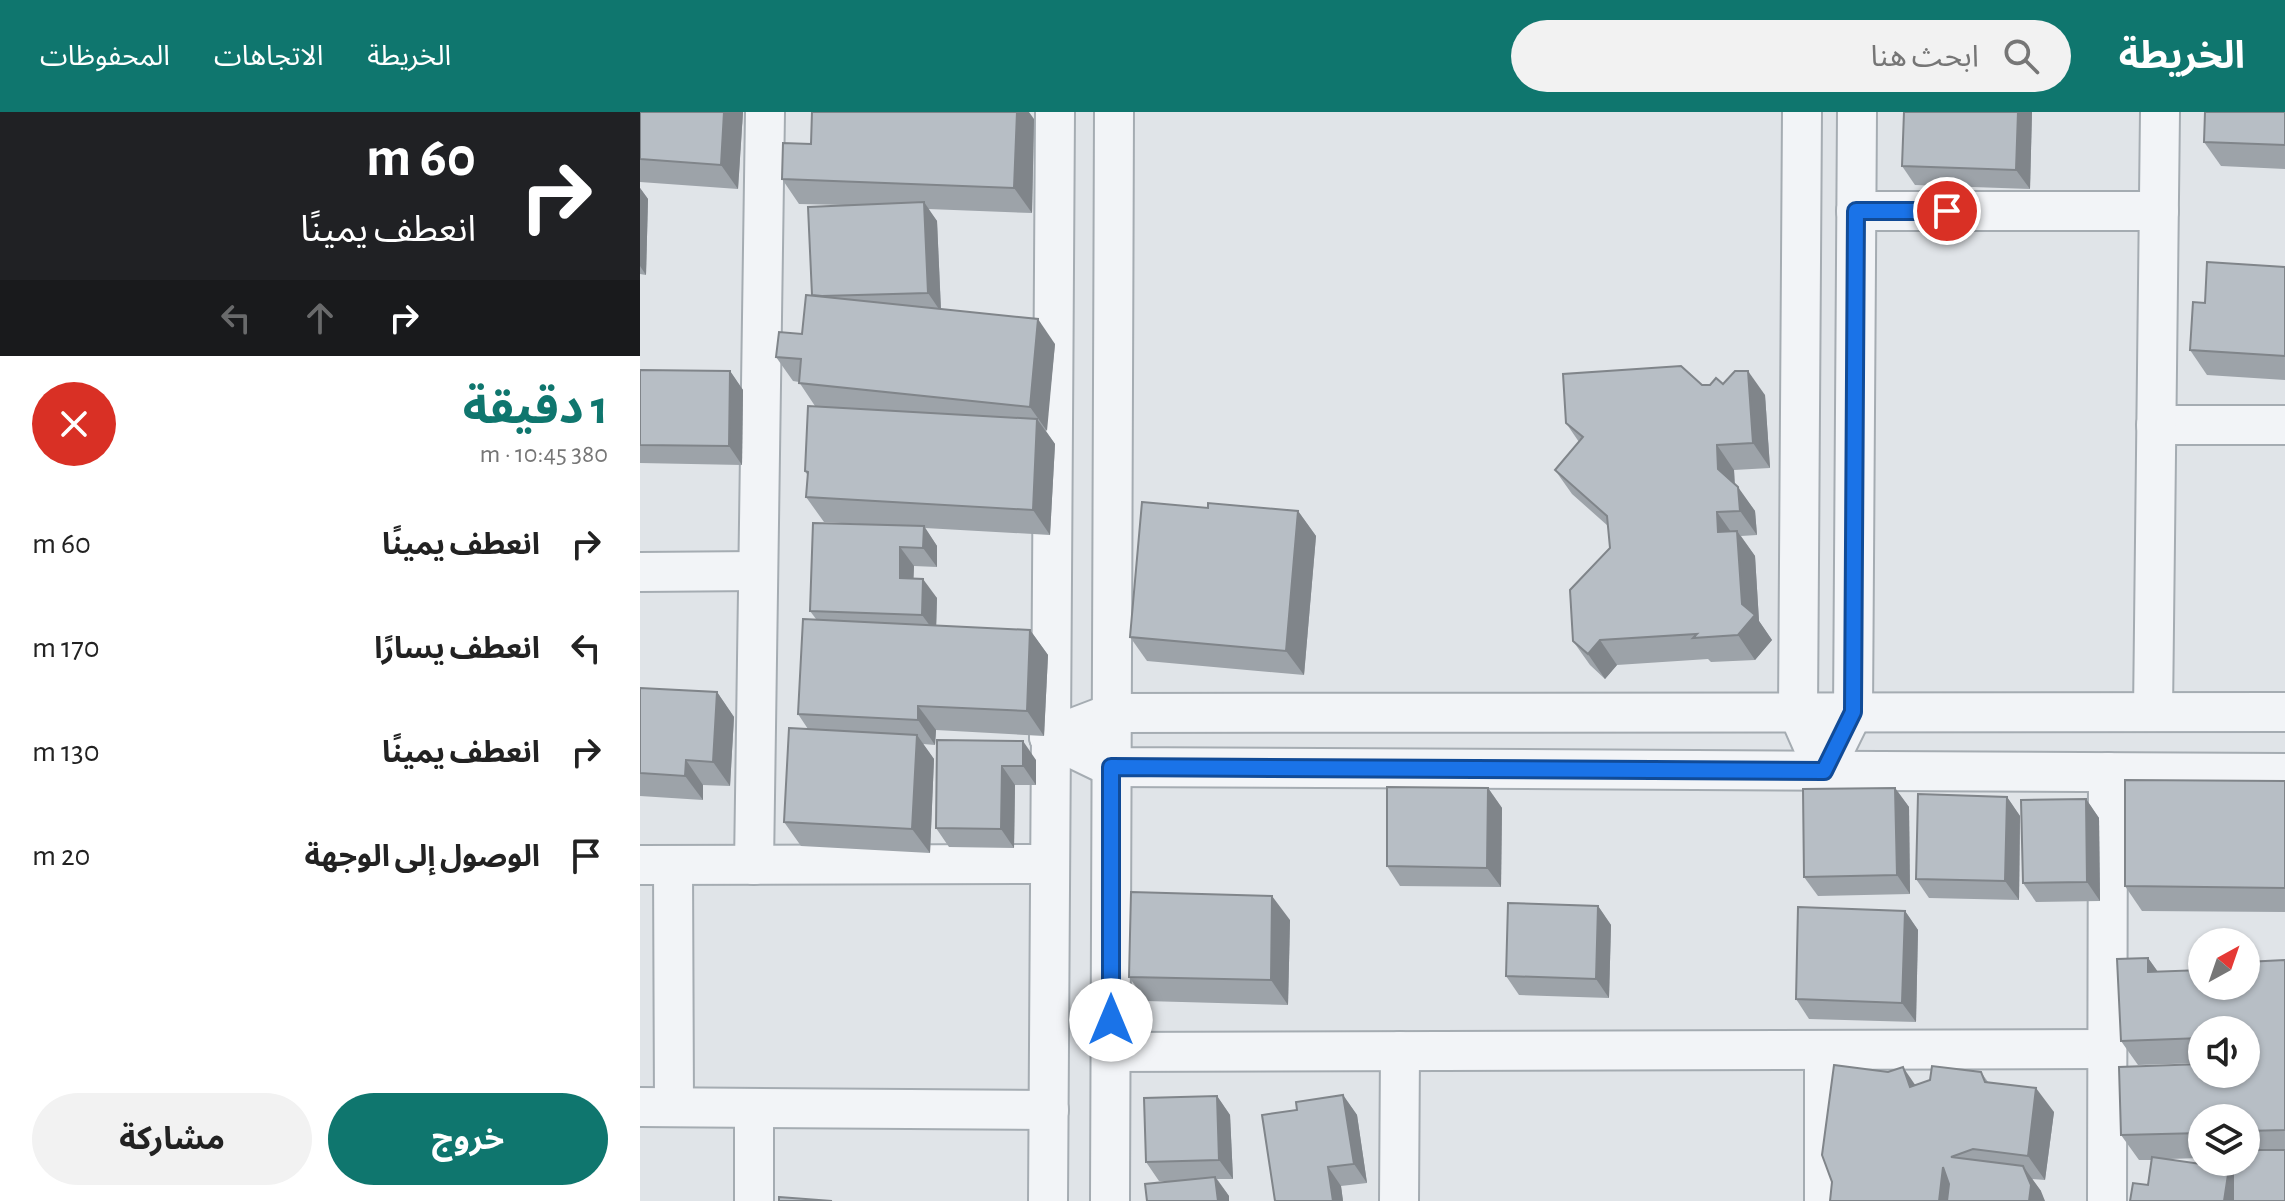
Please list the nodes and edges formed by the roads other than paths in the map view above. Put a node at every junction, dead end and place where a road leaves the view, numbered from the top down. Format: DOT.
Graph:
graph roads {
  1 [pos="765,112"];
  2 [pos="1055,112"];
  3 [pos="1114,112"];
  4 [pos="1802,112"];
  5 [pos="1857,112"];
  6 [pos="2160,112"];
  7 [pos="1856,211"];
  8 [pos="2159,211"];
  9 [pos="2156,425"];
  10 [pos="2285,425"];
  11 [pos="758,571"];
  12 [pos="640,572"];
  13 [pos="1798,712"];
  14 [pos="1853,712"];
  15 [pos="2153,712"];
  16 [pos="2285,712"];
  17 [pos="1112,713"];
  18 [pos="1049,737"];
  19 [pos="1111,767"];
  20 [pos="1824,771"];
  21 [pos="2108,772"];
  22 [pos="2285,773"];
  23 [pos="1049,864"];
  24 [pos="656,865"];
  25 [pos="754,865"];
  26 [pos="2107,1049"];
  27 [pos="1824,1050"];
  28 [pos="1400,1051"];
  29 [pos="1111,1052"];
  30 [pos="657,1107"];
  31 [pos="754,1108"];
  32 [pos="1049,1110"];
  33 [pos="754,1201"];
  34 [pos="1048,1201"];
  35 [pos="1110,1201"];
  36 [pos="1399,1201"];
  37 [pos="1824,1201"];
  38 [pos="2107,1201"];
  1 -- 11 [label="street"];
  2 -- 18 [label="street"];
  3 -- 17 [label="street"];
  4 -- 13 [label="street"];
  5 -- 7 [label="street"];
  6 -- 8 [label="street"];
  7 -- 8 [label="street"];
  7 -- 14 [label="street"];
  8 -- 9 [label="street"];
  9 -- 10 [label="street"];
  9 -- 15 [label="street"];
  11 -- 12 [label="street"];
  11 -- 25 [label="street"];
  13 -- 14 [label="street"];
  13 -- 17 [label="street"];
  13 -- 20 [label="street"];
  14 -- 15 [label="street"];
  14 -- 20 [label="street"];
  15 -- 16 [label="street"];
  17 -- 18 [label="street"];
  17 -- 19 [label="street"];
  18 -- 19 [label="street"];
  18 -- 23 [label="street"];
  19 -- 20 [label="street"];
  19 -- 29 [label="street"];
  20 -- 21 [label="street"];
  21 -- 22 [label="street"];
  21 -- 26 [label="street"];
  23 -- 25 [label="street"];
  23 -- 32 [label="street"];
  24 -- 25 [label="street"];
  24 -- 30 [label="street"];
  26 -- 27 [label="street"];
  26 -- 38 [label="street"];
  27 -- 28 [label="street"];
  27 -- 37 [label="street"];
  28 -- 29 [label="street"];
  28 -- 36 [label="street"];
  29 -- 35 [label="street"];
  30 -- 31 [label="street"];
  31 -- 32 [label="street"];
  31 -- 33 [label="street"];
  32 -- 34 [label="street"];
}
